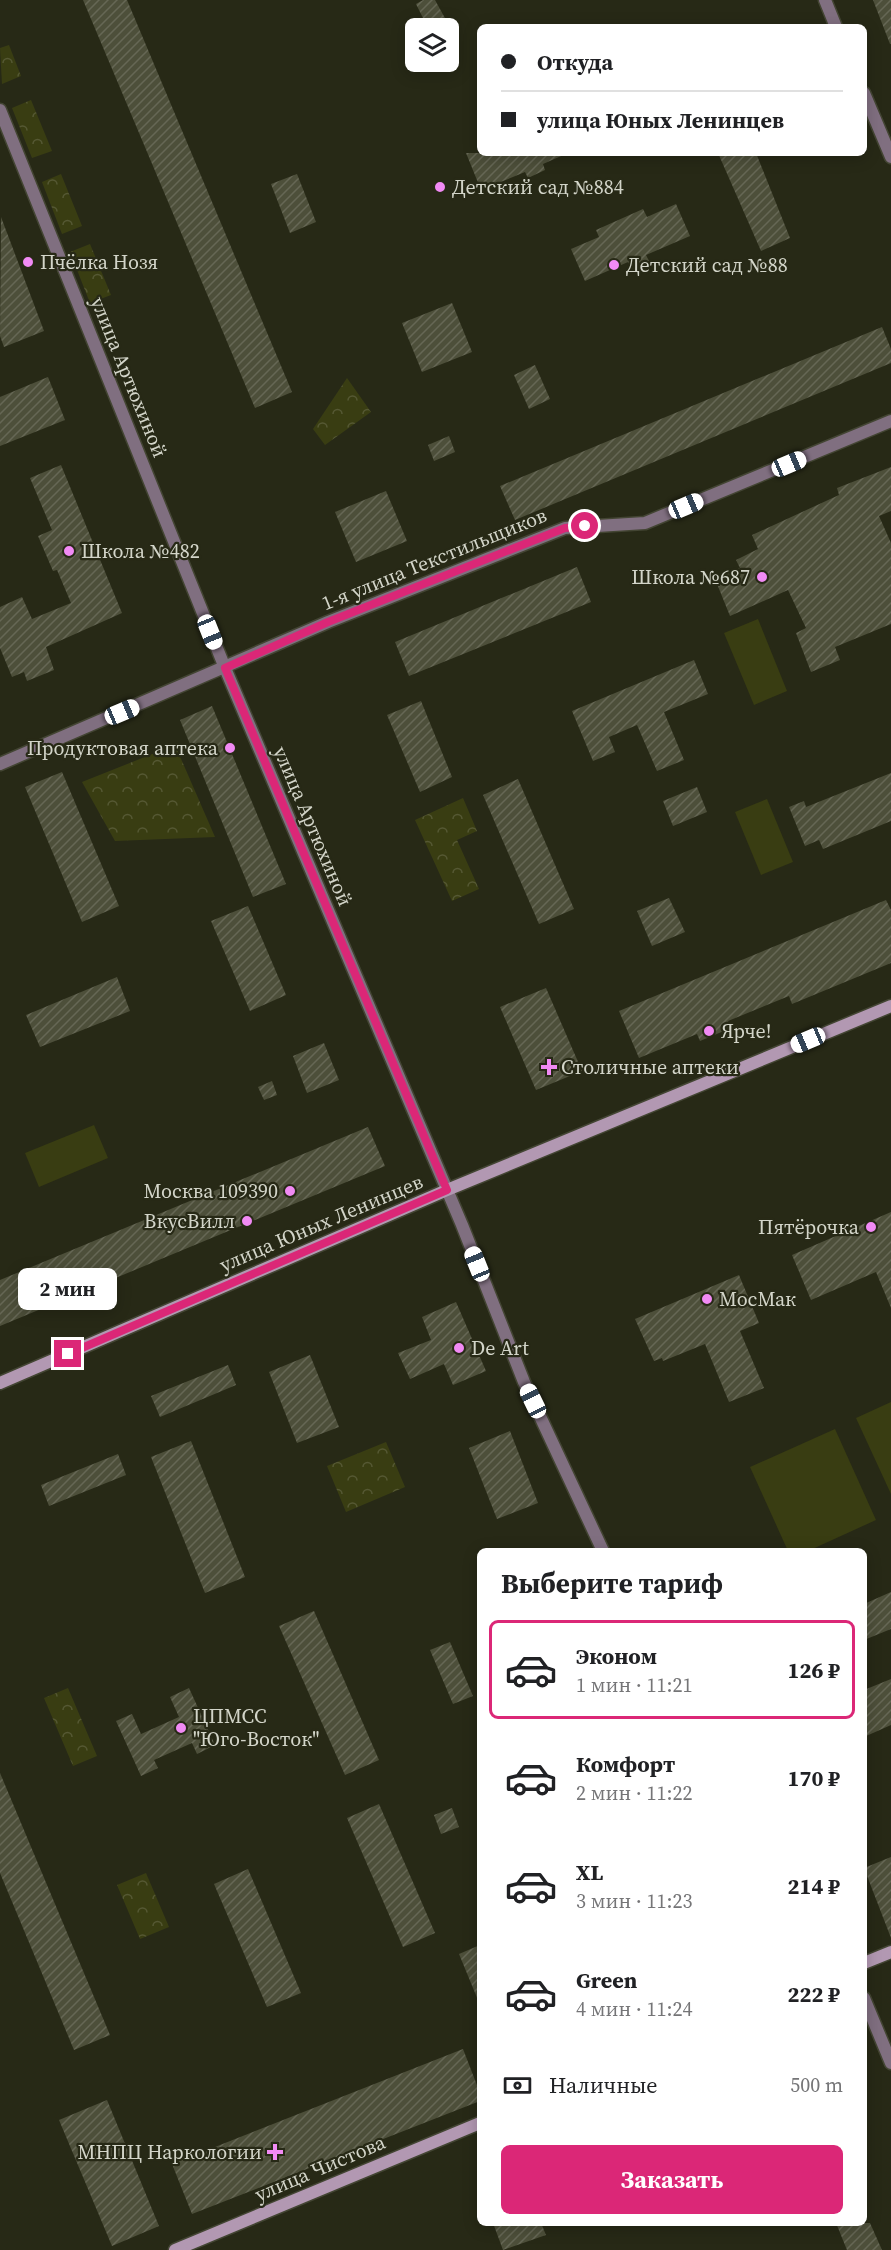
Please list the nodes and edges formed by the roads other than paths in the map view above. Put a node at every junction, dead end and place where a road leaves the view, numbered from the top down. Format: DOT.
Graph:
graph roads {
  1 [pos="825,0"];
  2 [pos="835,24"];
  3 [pos="867,100"];
  4 [pos="0,110"];
  5 [pos="891,157"];
  6 [pos="891,421"];
  7 [pos="225,668"];
  8 [pos="0,764"];
  9 [pos="891,1006"];
  10 [pos="447,1190"];
  11 [pos="0,1383"];
  12 [pos="602,1548"];
  13 [pos="891,1952"];
  14 [pos="867,1962"];
  15 [pos="867,2005"];
  16 [pos="891,2063"];
  17 [pos="477,2124"];
  18 [pos="175,2250"];
  1 -- 2 [label="street"];
  3 -- 5 [label="street"];
  4 -- 7 [label="street, улица Артюхиной"];
  6 -- 7 [label="street, 1-я улица Текстильщиков"];
  7 -- 8 [label="street, 1-я улица Текстильщиков"];
  7 -- 10 [label="street, улица Артюхиной"];
  9 -- 10 [label="main road, улица Юных Ленинцев"];
  10 -- 11 [label="main road, улица Юных Ленинцев"];
  10 -- 12 [label="street, улица Артюхиной"];
  13 -- 14 [label="main road"];
  15 -- 16 [label="street"];
  17 -- 18 [label="main road, улица Чистова"];
}
